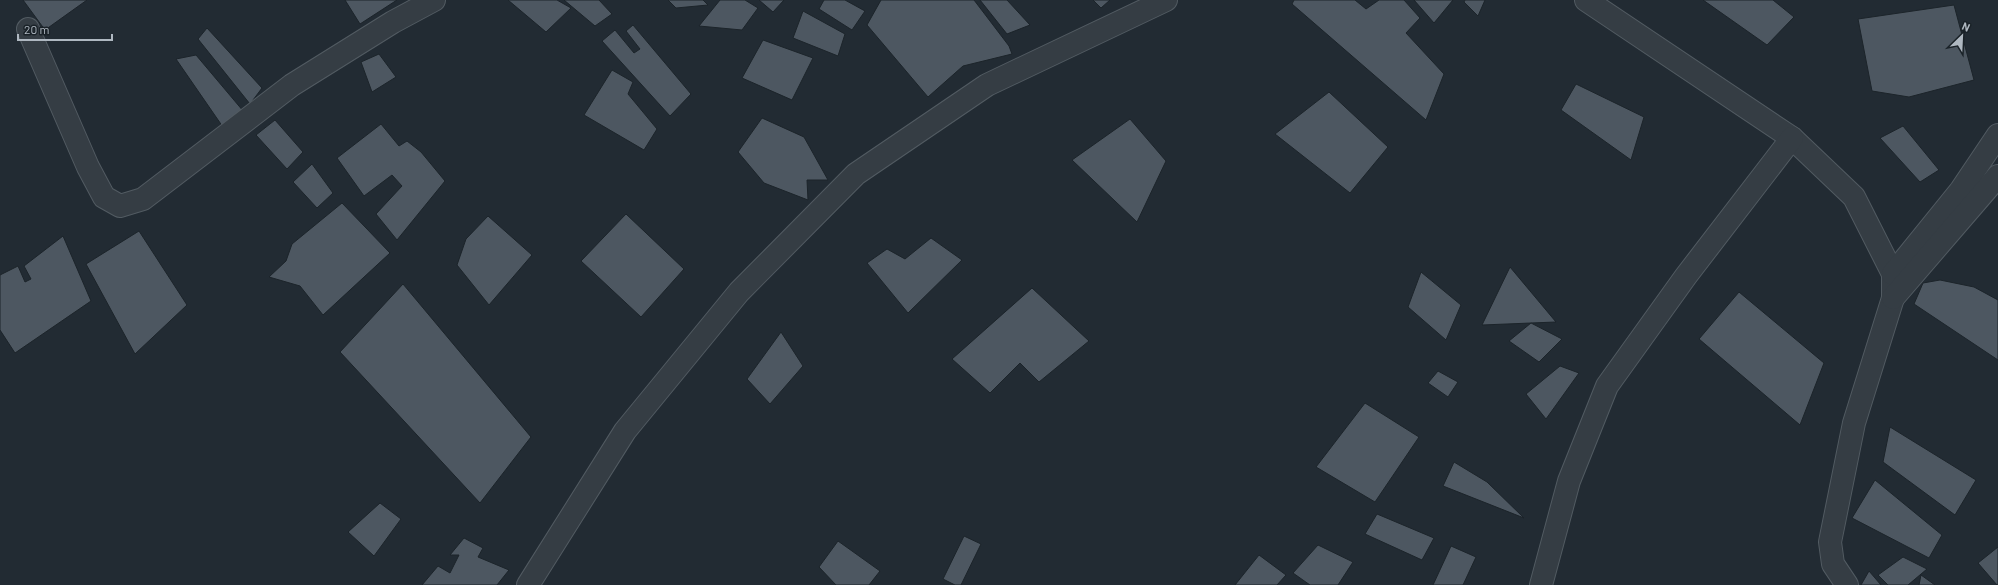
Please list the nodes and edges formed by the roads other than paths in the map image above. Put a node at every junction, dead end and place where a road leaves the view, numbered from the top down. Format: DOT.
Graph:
graph roads {
  1 [pos="434,0"];
  2 [pos="1166,0"];
  3 [pos="1586,0"];
  4 [pos="28,28"];
  5 [pos="1998,135"];
  6 [pos="1792,138"];
  7 [pos="1998,176"];
  8 [pos="1893,274"];
  9 [pos="1893,298"];
  10 [pos="528,585"];
  11 [pos="1541,585"];
  12 [pos="1847,585"];
  1 -- 4 [label="street"];
  2 -- 10 [label="street"];
  3 -- 6 [label="street"];
  5 -- 8 [label="street"];
  6 -- 8 [label="street"];
  6 -- 11 [label="street"];
  7 -- 9 [label="street"];
  8 -- 9 [label="street"];
  9 -- 12 [label="street"];
}
